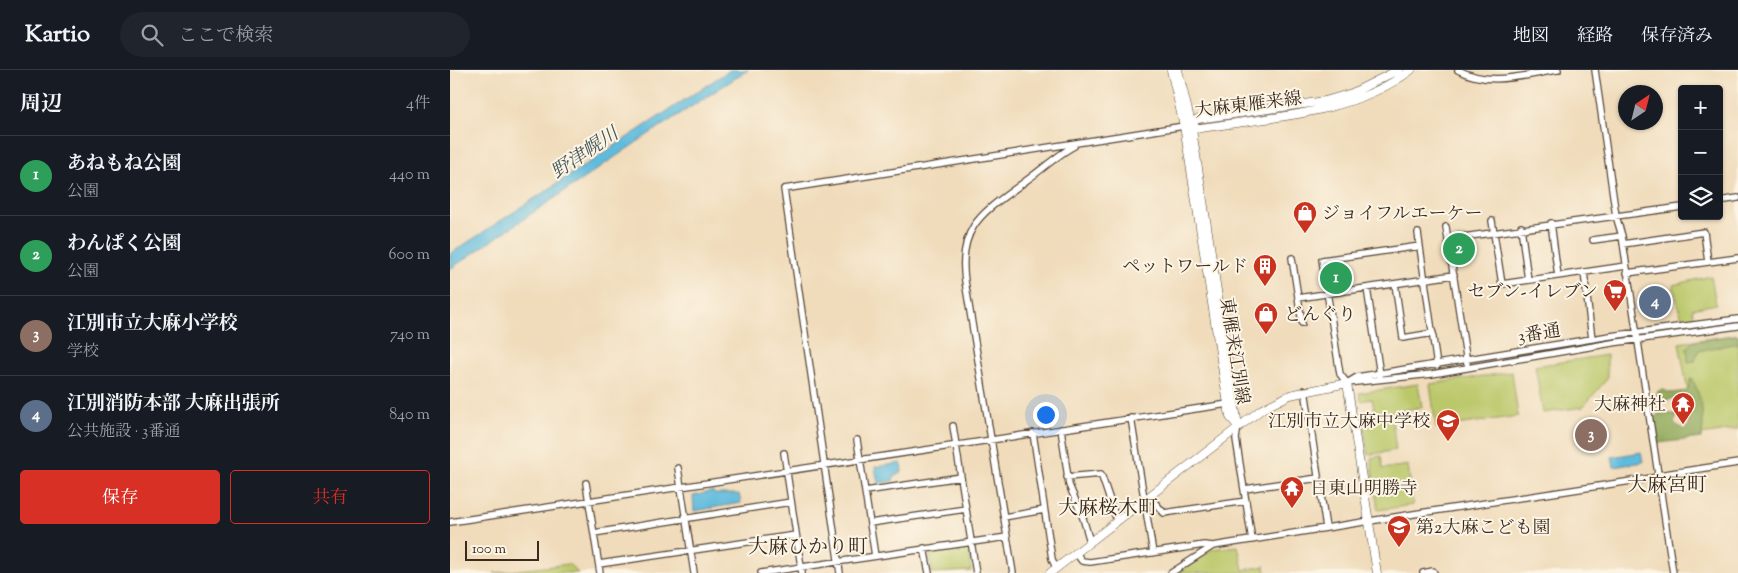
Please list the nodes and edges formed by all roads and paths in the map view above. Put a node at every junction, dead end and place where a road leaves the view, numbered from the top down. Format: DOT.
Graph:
graph roads {
  1 [pos="1171,70"];
  2 [pos="1178,70"];
  3 [pos="1398,70"];
  4 [pos="1411,70"];
  5 [pos="1458,70"];
  6 [pos="1558,70"];
  7 [pos="1595,70"];
  8 [pos="1189,125"];
  9 [pos="1085,143"];
  10 [pos="1738,198"];
  11 [pos="1723,200"];
  12 [pos="1678,207"];
  13 [pos="1616,216"];
  14 [pos="1492,220"];
  15 [pos="1551,223"];
  16 [pos="1446,227"];
  17 [pos="1521,227"];
  18 [pos="1494,232"];
  19 [pos="1418,233"];
  20 [pos="1622,236"];
  21 [pos="1448,239"];
  22 [pos="1593,240"];
  23 [pos="1623,244"];
  24 [pos="1420,246"];
  25 [pos="1292,258"];
  26 [pos="1738,258"];
  27 [pos="1708,262"];
  28 [pos="1626,266"];
  29 [pos="1584,272"];
  30 [pos="1627,273"];
  31 [pos="1454,275"];
  32 [pos="1558,276"];
  33 [pos="1425,280"];
  34 [pos="1528,280"];
  35 [pos="1396,284"];
  36 [pos="1367,288"];
  37 [pos="1328,294"];
  38 [pos="1298,298"];
  39 [pos="1738,319"];
  40 [pos="1302,323"];
  41 [pos="1738,326"];
  42 [pos="1636,332"];
  43 [pos="1433,333"];
  44 [pos="1592,339"];
  45 [pos="1637,340"];
  46 [pos="1467,360"];
  47 [pos="1437,365"];
  48 [pos="1468,368"];
  49 [pos="1379,373"];
  50 [pos="1438,373"];
  51 [pos="1380,381"];
  52 [pos="1347,383"];
  53 [pos="1305,390"];
  54 [pos="1228,404"];
  55 [pos="1131,418"];
  56 [pos="953,426"];
  57 [pos="1238,426"];
  58 [pos="1061,429"];
  59 [pos="1032,433"];
  60 [pos="991,438"];
  61 [pos="857,440"];
  62 [pos="956,444"];
  63 [pos="784,453"];
  64 [pos="860,458"];
  65 [pos="1738,463"];
  66 [pos="824,464"];
  67 [pos="678,468"];
  68 [pos="786,470"];
  69 [pos="1658,476"];
  70 [pos="961,477"];
  71 [pos="1068,477"];
  72 [pos="1318,478"];
  73 [pos="586,483"];
  74 [pos="681,486"];
  75 [pos="1245,489"];
  76 [pos="865,491"];
  77 [pos="1146,498"];
  78 [pos="589,500"];
  79 [pos="791,502"];
  80 [pos="1246,502"];
  81 [pos="966,508"];
  82 [pos="1044,510"];
  83 [pos="1004,517"];
  84 [pos="686,519"];
  85 [pos="1117,521"];
  86 [pos="450,522"];
  87 [pos="1369,522"];
  88 [pos="870,523"];
  89 [pos="1326,528"];
  90 [pos="594,533"];
  91 [pos="796,535"];
  92 [pos="1007,537"];
  93 [pos="1252,540"];
  94 [pos="973,541"];
  95 [pos="1090,542"];
  96 [pos="1213,546"];
  97 [pos="924,548"];
  98 [pos="690,551"];
  99 [pos="1076,553"];
  100 [pos="1153,553"];
  101 [pos="875,556"];
  102 [pos="838,561"];
  103 [pos="599,564"];
  104 [pos="1056,568"];
  105 [pos="801,570"];
  106 [pos="600,573"];
  107 [pos="694,573"];
  108 [pos="762,573"];
  109 [pos="840,573"];
  110 [pos="929,573"];
  111 [pos="976,573"];
  112 [pos="1013,573"];
  113 [pos="1050,573"];
  114 [pos="1171,573"];
  115 [pos="1377,573"];
  116 [pos="1423,573"];
  117 [pos="1434,573"];
  118 [pos="1673,573"];
  1 -- 8 [label="main road, 東雁来江別線"];
  2 -- 8 [label="main road, 東雁来江別線"];
  3 -- 8 [label="main road, 大麻東雁来線"];
  4 -- 8 [label="main road, 大麻東雁来線"];
  5 -- 6 [label="street"];
  7 -- 13 [label="street"];
  8 -- 9 [label="street"];
  8 -- 54 [label="main road, 東雁来江別線"];
  8 -- 57 [label="main road, 東雁来江別線"];
  9 -- 60 [label="street"];
  9 -- 66 [label="street"];
  10 -- 11 [label="street"];
  12 -- 13 [label="street"];
  13 -- 15 [label="street"];
  13 -- 20 [label="street"];
  14 -- 18 [label="street"];
  15 -- 17 [label="street"];
  15 -- 32 [label="street"];
  16 -- 21 [label="street"];
  17 -- 18 [label="street"];
  17 -- 34 [label="street"];
  18 -- 21 [label="street"];
  18 -- 34 [label="street"];
  19 -- 24 [label="street"];
  20 -- 22 [label="street"];
  20 -- 23 [label="street"];
  21 -- 31 [label="street"];
  23 -- 27 [label="street"];
  23 -- 28 [label="street"];
  24 -- 33 [label="street"];
  24 -- 37 [label="street"];
  25 -- 38 [label="street"];
  26 -- 27 [label="street"];
  27 -- 30 [label="street"];
  28 -- 29 [label="street"];
  28 -- 30 [label="street"];
  29 -- 32 [label="street"];
  29 -- 44 [label="street"];
  30 -- 42 [label="street"];
  31 -- 33 [label="street"];
  31 -- 46 [label="street"];
  32 -- 34 [label="street"];
  33 -- 35 [label="street"];
  33 -- 43 [label="street"];
  35 -- 36 [label="street"];
  35 -- 43 [label="street"];
  36 -- 37 [label="street"];
  36 -- 49 [label="street"];
  37 -- 38 [label="street"];
  37 -- 52 [label="street"];
  38 -- 40 [label="street"];
  39 -- 42 [label="street, 3番通"];
  41 -- 45 [label="street, 3番通"];
  42 -- 44 [label="street, 3番通"];
  42 -- 45 [label="street"];
  43 -- 47 [label="street"];
  44 -- 46 [label="street, 3番通"];
  45 -- 48 [label="street, 3番通"];
  45 -- 69 [label="street"];
  46 -- 47 [label="street, 3番通"];
  46 -- 48 [label="street"];
  47 -- 49 [label="street, 3番通"];
  47 -- 50 [label="street"];
  48 -- 50 [label="street, 3番通"];
  49 -- 51 [label="street"];
  49 -- 52 [label="street, 3番通"];
  50 -- 51 [label="street, 3番通"];
  51 -- 52 [label="street, 3番通"];
  52 -- 53 [label="main road, 3番通"];
  52 -- 87 [label="main road"];
  53 -- 57 [label="main road, 3番通"];
  53 -- 72 [label="street"];
  54 -- 55 [label="street"];
  54 -- 57 [label="main road, 東雁来江別線"];
  55 -- 58 [label="street"];
  55 -- 77 [label="street"];
  56 -- 62 [label="street"];
  57 -- 75 [label="street"];
  57 -- 77 [label="main road, 3番通"];
  58 -- 59 [label="street"];
  58 -- 71 [label="street"];
  59 -- 60 [label="street"];
  59 -- 82 [label="street"];
  60 -- 62 [label="street"];
  60 -- 83 [label="street"];
  61 -- 64 [label="street"];
  62 -- 64 [label="street"];
  62 -- 70 [label="street"];
  63 -- 68 [label="street"];
  64 -- 66 [label="street"];
  64 -- 76 [label="street"];
  65 -- 69 [label="street"];
  66 -- 68 [label="street"];
  66 -- 102 [label="street"];
  67 -- 74 [label="street"];
  68 -- 74 [label="street"];
  68 -- 79 [label="street"];
  69 -- 87 [label="street"];
  69 -- 118 [label="street"];
  70 -- 76 [label="street"];
  70 -- 81 [label="street"];
  71 -- 85 [label="street"];
  71 -- 95 [label="street"];
  72 -- 75 [label="street"];
  72 -- 89 [label="street"];
  73 -- 78 [label="street"];
  74 -- 78 [label="street"];
  74 -- 84 [label="street"];
  75 -- 80 [label="street"];
  76 -- 88 [label="street"];
  77 -- 80 [label="street"];
  77 -- 85 [label="main road, 3番通"];
  77 -- 100 [label="street"];
  78 -- 86 [label="street"];
  78 -- 90 [label="street"];
  79 -- 84 [label="street"];
  79 -- 91 [label="street"];
  80 -- 93 [label="street"];
  81 -- 88 [label="street"];
  81 -- 94 [label="street"];
  82 -- 83 [label="street"];
  82 -- 104 [label="street"];
  83 -- 92 [label="street"];
  84 -- 90 [label="street"];
  84 -- 98 [label="street"];
  85 -- 95 [label="main road, 3番通"];
  87 -- 89 [label="street"];
  87 -- 115 [label="main road"];
  88 -- 101 [label="street"];
  89 -- 93 [label="street"];
  90 -- 103 [label="street"];
  91 -- 98 [label="street"];
  91 -- 105 [label="street"];
  92 -- 94 [label="street"];
  92 -- 112 [label="street"];
  93 -- 96 [label="street"];
  94 -- 97 [label="street"];
  94 -- 111 [label="street"];
  95 -- 99 [label="main road, 3番通"];
  96 -- 100 [label="street"];
  96 -- 114 [label="street"];
  97 -- 101 [label="street"];
  97 -- 110 [label="street"];
  98 -- 103 [label="street"];
  98 -- 107 [label="street"];
  99 -- 100 [label="street"];
  99 -- 104 [label="main road, 3番通"];
  101 -- 102 [label="street"];
  102 -- 105 [label="street"];
  102 -- 109 [label="street"];
  103 -- 106 [label="street"];
  104 -- 113 [label="main road, 3番通"];
  105 -- 108 [label="street"];
  116 -- 117 [label="street"];
}
